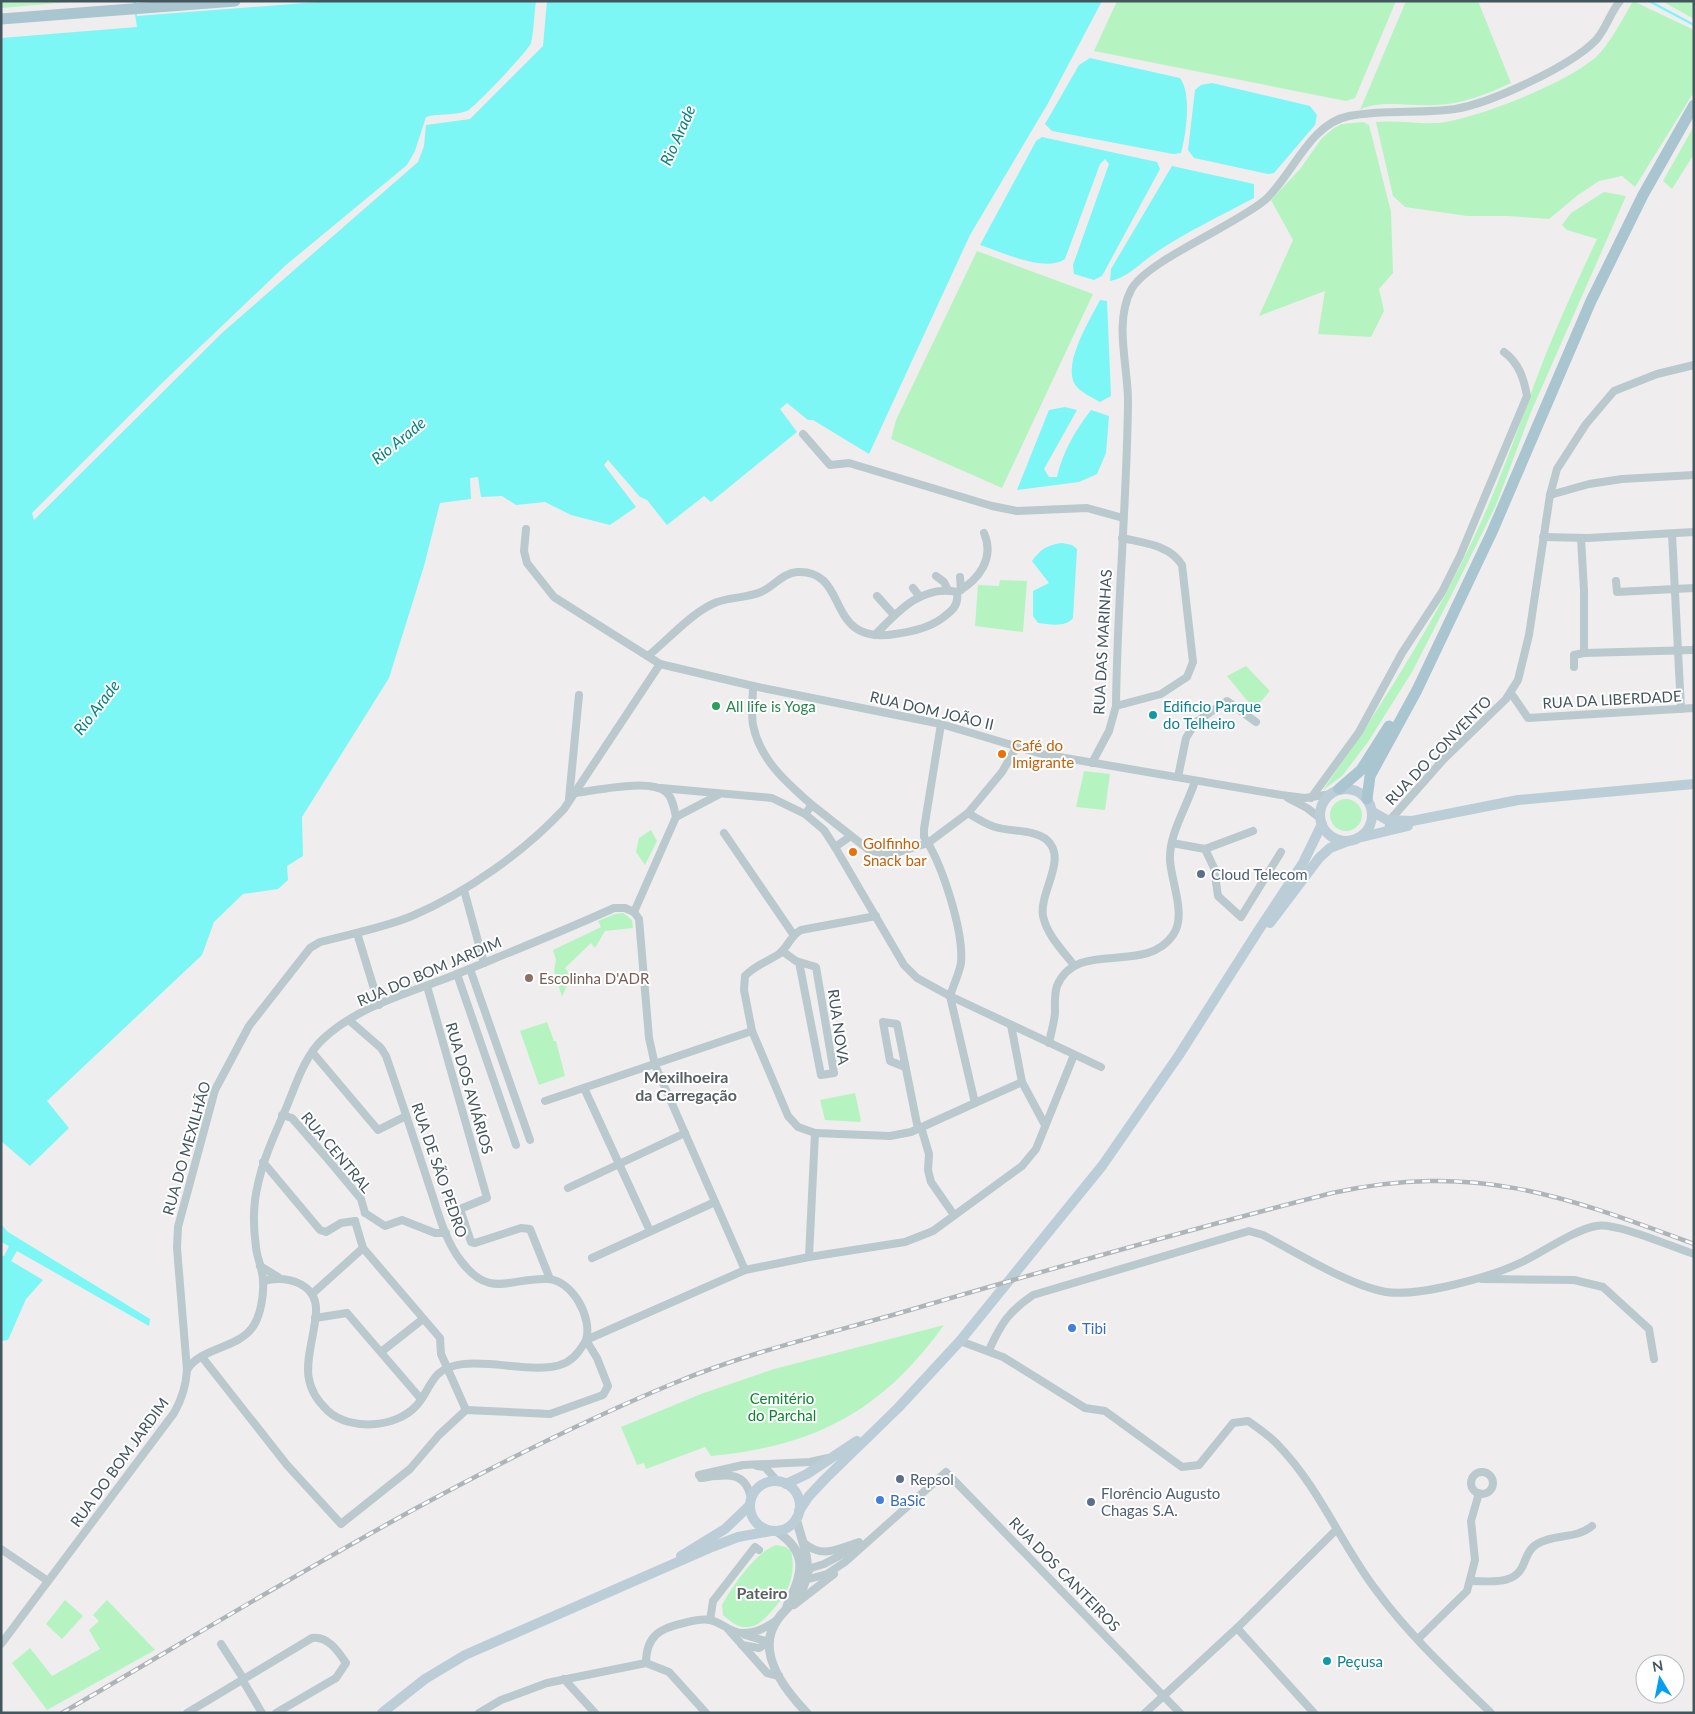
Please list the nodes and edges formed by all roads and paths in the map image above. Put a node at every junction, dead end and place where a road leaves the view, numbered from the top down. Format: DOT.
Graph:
graph roads {
  1 [pos="235,1"];
  2 [pos="1620,1"];
  3 [pos="1,19"];
  4 [pos="1694,105"];
  5 [pos="1504,352"];
  6 [pos="1694,365"];
  7 [pos="803,434"];
  8 [pos="1694,476"];
  9 [pos="1550,495"];
  10 [pos="1123,518"];
  11 [pos="526,529"];
  12 [pos="1694,532"];
  13 [pos="984,533"];
  14 [pos="1672,534"];
  15 [pos="1543,537"];
  16 [pos="1122,538"];
  17 [pos="1581,538"];
  18 [pos="936,576"];
  19 [pos="960,577"];
  20 [pos="1616,581"];
  21 [pos="913,588"];
  22 [pos="1694,588"];
  23 [pos="1674,589"];
  24 [pos="948,590"];
  25 [pos="959,591"];
  26 [pos="877,596"];
  27 [pos="920,598"];
  28 [pos="893,614"];
  29 [pos="1445,629"];
  30 [pos="875,634"];
  31 [pos="1694,650"];
  32 [pos="1677,651"];
  33 [pos="1584,653"];
  34 [pos="648,656"];
  35 [pos="660,664"];
  36 [pos="1574,667"];
  37 [pos="753,686"];
  38 [pos="580,695"];
  39 [pos="1509,697"];
  40 [pos="1116,706"];
  41 [pos="1694,708"];
  42 [pos="1680,709"];
  43 [pos="1256,722"];
  44 [pos="941,724"];
  45 [pos="1017,746"];
  46 [pos="1092,763"];
  47 [pos="1178,777"];
  48 [pos="1195,781"];
  49 [pos="1694,784"];
  50 [pos="656,788"];
  51 [pos="1335,791"];
  52 [pos="574,793"];
  53 [pos="718,795"];
  54 [pos="1282,796"];
  55 [pos="1312,798"];
  56 [pos="1367,799"];
  57 [pos="569,800"];
  58 [pos="812,805"];
  59 [pos="1373,812"];
  60 [pos="968,813"];
  61 [pos="805,814"];
  62 [pos="1445,815"];
  63 [pos="676,817"];
  64 [pos="1321,821"];
  65 [pos="1389,825"];
  66 [pos="1253,831"];
  67 [pos="724,833"];
  68 [pos="851,836"];
  69 [pos="1359,838"];
  70 [pos="1348,841"];
  71 [pos="928,843"];
  72 [pos="1172,843"];
  73 [pos="836,847"];
  74 [pos="1205,849"];
  75 [pos="1281,852"];
  76 [pos="464,890"];
  77 [pos="634,912"];
  78 [pos="876,916"];
  79 [pos="357,933"];
  80 [pos="793,934"];
  81 [pos="782,951"];
  82 [pos="798,962"];
  83 [pos="484,963"];
  84 [pos="1074,965"];
  85 [pos="470,968"];
  86 [pos="1235,969"];
  87 [pos="457,974"];
  88 [pos="427,986"];
  89 [pos="950,996"];
  90 [pos="379,1005"];
  91 [pos="350,1021"];
  92 [pos="1011,1025"];
  93 [pos="752,1031"];
  94 [pos="1049,1043"];
  95 [pos="313,1053"];
  96 [pos="1074,1055"];
  97 [pos="655,1065"];
  98 [pos="905,1067"];
  99 [pos="1101,1067"];
  100 [pos="1022,1082"];
  101 [pos="584,1088"];
  102 [pos="545,1101"];
  103 [pos="975,1103"];
  104 [pos="287,1106"];
  105 [pos="282,1115"];
  106 [pos="406,1116"];
  107 [pos="292,1118"];
  108 [pos="1045,1125"];
  109 [pos="920,1128"];
  110 [pos="685,1133"];
  111 [pos="815,1133"];
  112 [pos="530,1140"];
  113 [pos="516,1145"];
  114 [pos="263,1162"];
  115 [pos="619,1164"];
  116 [pos="568,1188"];
  117 [pos="715,1202"];
  118 [pos="365,1213"];
  119 [pos="954,1215"];
  120 [pos="355,1221"];
  121 [pos="650,1231"];
  122 [pos="446,1233"];
  123 [pos="362,1248"];
  124 [pos="1694,1254"];
  125 [pos="809,1257"];
  126 [pos="592,1258"];
  127 [pos="260,1266"];
  128 [pos="745,1270"];
  129 [pos="278,1277"];
  130 [pos="550,1279"];
  131 [pos="1478,1279"];
  132 [pos="263,1280"];
  133 [pos="312,1294"];
  134 [pos="315,1318"];
  135 [pos="423,1319"];
  136 [pos="586,1340"];
  137 [pos="960,1341"];
  138 [pos="989,1350"];
  139 [pos="381,1352"];
  140 [pos="202,1357"];
  141 [pos="1654,1359"];
  142 [pos="448,1368"];
  143 [pos="186,1370"];
  144 [pos="421,1399"];
  145 [pos="466,1410"];
  146 [pos="878,1427"];
  147 [pos="743,1465"];
  148 [pos="782,1483"];
  149 [pos="1479,1493"];
  150 [pos="750,1502"];
  151 [pos="798,1515"];
  152 [pos="1592,1526"];
  153 [pos="1336,1530"];
  154 [pos="774,1531"];
  155 [pos="872,1538"];
  156 [pos="804,1543"];
  157 [pos="1,1549"];
  158 [pos="759,1550"];
  159 [pos="802,1575"];
  160 [pos="644,1578"];
  161 [pos="48,1581"];
  162 [pos="1471,1581"];
  163 [pos="784,1612"];
  164 [pos="710,1620"];
  165 [pos="777,1620"];
  166 [pos="725,1626"];
  167 [pos="1236,1628"];
  168 [pos="740,1633"];
  169 [pos="1418,1639"];
  170 [pos="769,1642"];
  171 [pos="1,1644"];
  172 [pos="221,1644"];
  173 [pos="742,1645"];
  174 [pos="646,1662"];
  175 [pos="779,1676"];
  176 [pos="242,1679"];
  177 [pos="564,1679"];
  178 [pos="1163,1695"];
  179 [pos="186,1713"];
  180 [pos="262,1713"];
  181 [pos="276,1713"];
  182 [pos="382,1713"];
  183 [pos="479,1713"];
  184 [pos="595,1713"];
  185 [pos="706,1713"];
  186 [pos="807,1713"];
  187 [pos="1145,1713"];
  188 [pos="1180,1713"];
  189 [pos="1314,1713"];
  190 [pos="1491,1713"];
  1 -- 3 [label="main road"];
  2 -- 10 [label="street, RUA DAS MARINHAS"];
  4 -- 29 [label="main road"];
  5 -- 55 [label="street"];
  6 -- 9 [label="street, RUA DO CONVENTO"];
  7 -- 10 [label="street"];
  8 -- 9 [label="street"];
  9 -- 15 [label="street, RUA DO CONVENTO"];
  10 -- 16 [label="street, RUA DAS MARINHAS"];
  11 -- 34 [label="street"];
  12 -- 14 [label="street"];
  13 -- 25 [label="street"];
  14 -- 17 [label="street"];
  14 -- 23 [label="street"];
  15 -- 17 [label="street"];
  15 -- 39 [label="street, RUA DO CONVENTO"];
  16 -- 40 [label="street, RUA DAS MARINHAS"];
  16 -- 40 [label="street"];
  17 -- 33 [label="street"];
  18 -- 24 [label="street"];
  19 -- 25 [label="street"];
  20 -- 23 [label="street"];
  21 -- 27 [label="street"];
  22 -- 23 [label="street"];
  23 -- 32 [label="street"];
  24 -- 25 [label="street"];
  24 -- 27 [label="street"];
  25 -- 30 [label="street"];
  26 -- 28 [label="street"];
  27 -- 28 [label="street"];
  28 -- 30 [label="street"];
  29 -- 51 [label="main road"];
  29 -- 56 [label="main road"];
  30 -- 34 [label="street"];
  31 -- 32 [label="street"];
  32 -- 33 [label="street"];
  32 -- 42 [label="street"];
  33 -- 36 [label="street"];
  34 -- 35 [label="street"];
  35 -- 37 [label="street, RUA DOM JOÃO II"];
  35 -- 52 [label="street, RUA DO MEXILHÃO"];
  37 -- 44 [label="street, RUA DOM JOÃO II"];
  37 -- 58 [label="street"];
  38 -- 57 [label="street"];
  39 -- 42 [label="street, RUA DA LIBERDADE"];
  39 -- 65 [label="street, RUA DO CONVENTO"];
  40 -- 46 [label="street, RUA DAS MARINHAS"];
  41 -- 42 [label="street, RUA DA LIBERDADE"];
  43 -- 47 [label="street"];
  44 -- 45 [label="street, RUA DOM JOÃO II"];
  44 -- 71 [label="street"];
  45 -- 46 [label="street, RUA DOM JOÃO II"];
  45 -- 60 [label="street"];
  46 -- 47 [label="street, RUA DOM JOÃO II"];
  47 -- 48 [label="street, RUA DOM JOÃO II"];
  48 -- 54 [label="street, RUA DOM JOÃO II"];
  48 -- 72 [label="street"];
  49 -- 62 [label="main road"];
  50 -- 52 [label="street"];
  50 -- 53 [label="street"];
  50 -- 63 [label="street"];
  51 -- 55 [label="street"];
  51 -- 56 [label="main road"];
  51 -- 64 [label="main road"];
  52 -- 57 [label="street, RUA DO MEXILHÃO"];
  53 -- 61 [label="street"];
  53 -- 63 [label="street"];
  54 -- 55 [label="street"];
  54 -- 64 [label="street"];
  56 -- 59 [label="main road"];
  57 -- 76 [label="street, RUA DO MEXILHÃO"];
  58 -- 61 [label="street"];
  58 -- 68 [label="street"];
  59 -- 65 [label="main road"];
  59 -- 69 [label="main road"];
  60 -- 71 [label="street"];
  60 -- 84 [label="street"];
  61 -- 73 [label="street"];
  62 -- 65 [label="main road"];
  62 -- 65 [label="main road"];
  63 -- 77 [label="street"];
  64 -- 70 [label="main road"];
  64 -- 86 [label="main road"];
  65 -- 69 [label="main road"];
  66 -- 74 [label="street"];
  67 -- 80 [label="street"];
  68 -- 71 [label="street"];
  68 -- 73 [label="street"];
  69 -- 70 [label="main road"];
  70 -- 86 [label="main road"];
  71 -- 89 [label="street"];
  72 -- 74 [label="street"];
  72 -- 84 [label="street"];
  73 -- 78 [label="street"];
  74 -- 75 [label="street"];
  76 -- 79 [label="street, RUA DO MEXILHÃO"];
  76 -- 83 [label="street"];
  77 -- 83 [label="street, RUA DO BOM JARDIM"];
  77 -- 97 [label="street"];
  78 -- 80 [label="street"];
  78 -- 89 [label="street"];
  79 -- 90 [label="street"];
  79 -- 143 [label="street, RUA DO MEXILHÃO"];
  80 -- 81 [label="street"];
  81 -- 82 [label="street, RUA NOVA"];
  81 -- 93 [label="street"];
  82 -- 82 [label="street, RUA NOVA"];
  83 -- 85 [label="street, RUA DO BOM JARDIM"];
  84 -- 94 [label="street"];
  85 -- 87 [label="street, RUA DO BOM JARDIM"];
  85 -- 112 [label="street"];
  86 -- 137 [label="main road"];
  87 -- 88 [label="street, RUA DO BOM JARDIM"];
  87 -- 113 [label="street"];
  88 -- 90 [label="street, RUA DO BOM JARDIM"];
  88 -- 130 [label="street, RUA DOS AVIÁRIOS"];
  89 -- 92 [label="street"];
  89 -- 103 [label="street"];
  90 -- 91 [label="street, RUA DO BOM JARDIM"];
  91 -- 95 [label="street, RUA DO BOM JARDIM"];
  91 -- 106 [label="street, RUA DE SÃO PEDRO"];
  92 -- 94 [label="street"];
  92 -- 100 [label="street"];
  93 -- 97 [label="street"];
  93 -- 111 [label="street"];
  94 -- 96 [label="street"];
  95 -- 104 [label="street, RUA DO BOM JARDIM"];
  95 -- 106 [label="street"];
  96 -- 99 [label="street"];
  96 -- 108 [label="street"];
  97 -- 101 [label="street"];
  97 -- 110 [label="street"];
  98 -- 98 [label="street"];
  98 -- 109 [label="street"];
  100 -- 103 [label="street"];
  100 -- 108 [label="street"];
  101 -- 102 [label="street"];
  101 -- 115 [label="street"];
  103 -- 109 [label="street"];
  104 -- 105 [label="street, RUA DO BOM JARDIM"];
  104 -- 107 [label="street"];
  105 -- 107 [label="street, RUA CENTRAL"];
  105 -- 114 [label="street, RUA DO BOM JARDIM"];
  106 -- 122 [label="street, RUA DE SÃO PEDRO"];
  107 -- 118 [label="street, RUA CENTRAL"];
  108 -- 119 [label="street"];
  109 -- 111 [label="street"];
  109 -- 119 [label="street"];
  110 -- 115 [label="street"];
  110 -- 117 [label="street"];
  111 -- 125 [label="street"];
  114 -- 120 [label="street"];
  114 -- 127 [label="street, RUA DO BOM JARDIM"];
  115 -- 116 [label="street"];
  115 -- 121 [label="street"];
  117 -- 121 [label="street"];
  117 -- 128 [label="street"];
  118 -- 120 [label="street"];
  118 -- 122 [label="street"];
  119 -- 125 [label="street"];
  120 -- 123 [label="street"];
  121 -- 126 [label="street"];
  122 -- 130 [label="street, RUA DE SÃO PEDRO"];
  123 -- 133 [label="street"];
  123 -- 135 [label="street"];
  124 -- 131 [label="street"];
  125 -- 128 [label="street"];
  127 -- 129 [label="street"];
  127 -- 132 [label="street, RUA DO BOM JARDIM"];
  128 -- 136 [label="street"];
  129 -- 132 [label="street"];
  129 -- 133 [label="street"];
  130 -- 136 [label="street"];
  131 -- 138 [label="street"];
  131 -- 141 [label="street"];
  132 -- 140 [label="street, RUA DO BOM JARDIM"];
  133 -- 134 [label="street"];
  134 -- 139 [label="street"];
  134 -- 144 [label="street"];
  135 -- 139 [label="street"];
  135 -- 142 [label="street"];
  136 -- 142 [label="street"];
  136 -- 145 [label="street"];
  137 -- 146 [label="main road"];
  137 -- 153 [label="street"];
  139 -- 144 [label="street"];
  140 -- 143 [label="street, RUA DO BOM JARDIM"];
  140 -- 145 [label="street"];
  142 -- 144 [label="street"];
  142 -- 145 [label="street"];
  143 -- 161 [label="street, RUA DO BOM JARDIM"];
  146 -- 147 [label="street"];
  146 -- 148 [label="main road"];
  146 -- 151 [label="main road"];
  147 -- 148 [label="street"];
  147 -- 150 [label="street"];
  148 -- 150 [label="main road"];
  148 -- 151 [label="main road"];
  149 -- 162 [label="street"];
  150 -- 154 [label="main road"];
  150 -- 160 [label="main road"];
  151 -- 154 [label="main road"];
  151 -- 156 [label="street"];
  152 -- 162 [label="street"];
  153 -- 167 [label="street"];
  153 -- 169 [label="street"];
  154 -- 159 [label="street"];
  154 -- 160 [label="main road"];
  155 -- 156 [label="street"];
  155 -- 159 [label="street"];
  155 -- 163 [label="street"];
  155 -- 178 [label="street, RUA DOS CANTEIROS"];
  156 -- 159 [label="street"];
  157 -- 161 [label="street"];
  158 -- 164 [label="street"];
  159 -- 163 [label="street"];
  160 -- 182 [label="main road"];
  161 -- 171 [label="street, RUA DO BOM JARDIM"];
  162 -- 169 [label="street"];
  163 -- 165 [label="street"];
  164 -- 166 [label="street"];
  164 -- 174 [label="street"];
  165 -- 168 [label="street"];
  165 -- 170 [label="street"];
  166 -- 168 [label="street"];
  166 -- 173 [label="street"];
  167 -- 178 [label="street"];
  167 -- 189 [label="street"];
  168 -- 170 [label="street"];
  169 -- 190 [label="street"];
  170 -- 173 [label="street"];
  170 -- 175 [label="street"];
  172 -- 176 [label="street"];
  173 -- 175 [label="street"];
  174 -- 177 [label="street"];
  174 -- 185 [label="street"];
  175 -- 186 [label="street"];
  176 -- 179 [label="street"];
  176 -- 180 [label="street"];
  176 -- 181 [label="street"];
  177 -- 183 [label="street"];
  177 -- 184 [label="street"];
  178 -- 187 [label="street"];
  178 -- 188 [label="street, RUA DOS CANTEIROS"];
}
